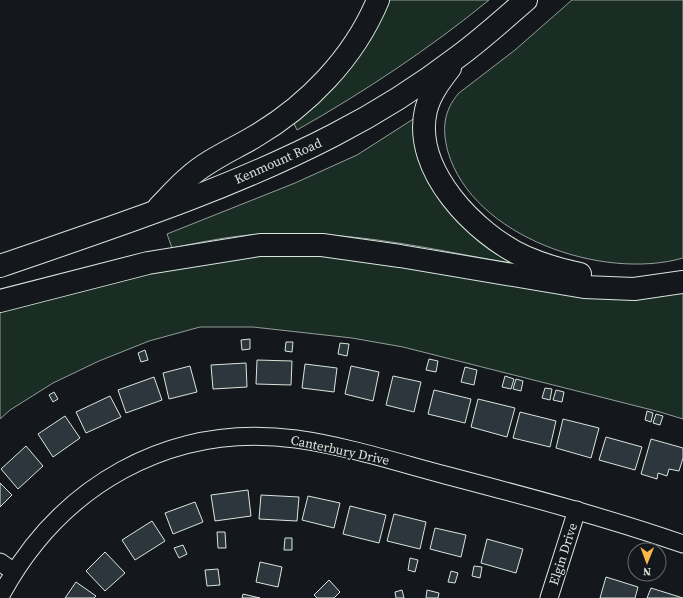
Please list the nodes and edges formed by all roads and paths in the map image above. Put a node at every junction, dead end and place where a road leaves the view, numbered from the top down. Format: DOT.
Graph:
graph roads {
  1 [pos="378,0"];
  2 [pos="526,0"];
  3 [pos="459,56"];
  4 [pos="153,212"];
  5 [pos="0,266"];
  6 [pos="683,270"];
  7 [pos="683,282"];
  8 [pos="0,301"];
  9 [pos="577,510"];
  10 [pos="683,544"];
  11 [pos="7,567"];
  12 [pos="0,597"];
  13 [pos="549,598"];
  1 -- 4 [label="main road"];
  2 -- 3 [label="main road, Kenmount Road"];
  3 -- 4 [label="main road, Kenmount Road"];
  3 -- 6 [label="main road"];
  4 -- 5 [label="main road, Kenmount Road"];
  7 -- 8 [label="main road"];
  9 -- 10 [label="street, Canterbury Drive"];
  9 -- 11 [label="street, Canterbury Drive"];
  9 -- 13 [label="street, Elgin Drive"];
  11 -- 12 [label="street, Canterbury Drive"];
}
